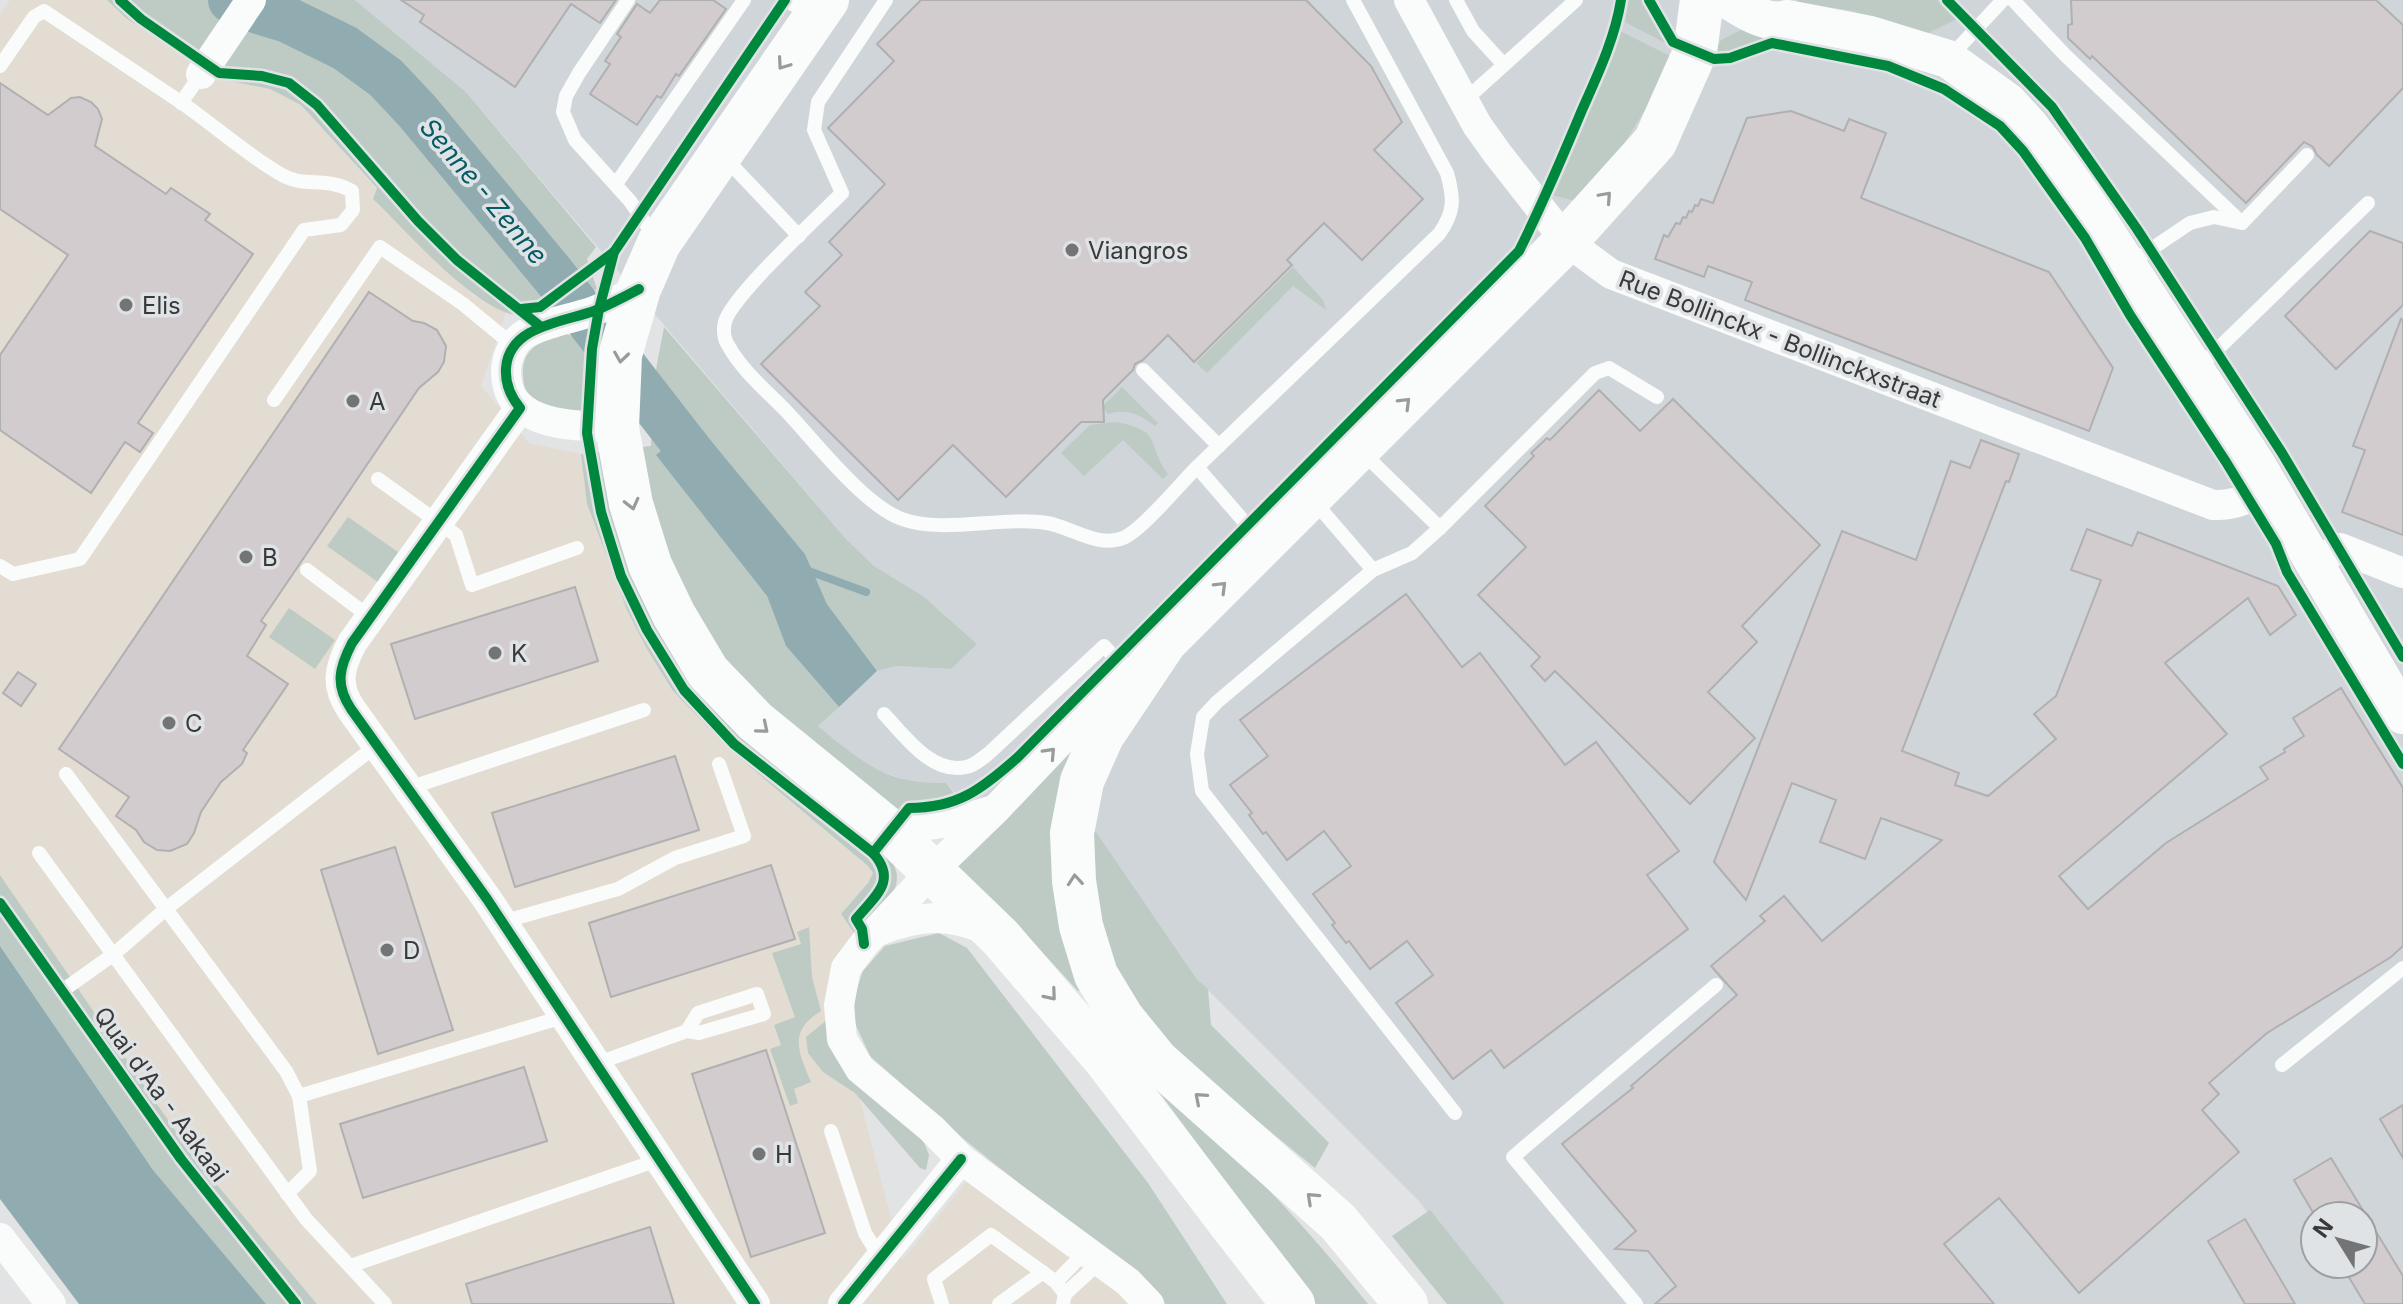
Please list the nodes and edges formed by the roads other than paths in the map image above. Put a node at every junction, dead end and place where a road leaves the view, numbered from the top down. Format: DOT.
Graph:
graph roads {
  1 [pos="251,0"];
  2 [pos="628,0"];
  3 [pos="744,0"];
  4 [pos="886,0"];
  5 [pos="1353,0"];
  6 [pos="1409,0"];
  7 [pos="1456,0"];
  8 [pos="1576,0"];
  9 [pos="1702,0"];
  10 [pos="2003,0"];
  11 [pos="2013,0"];
  12 [pos="809,6"];
  13 [pos="1760,8"];
  14 [pos="1695,52"];
  15 [pos="1948,59"];
  16 [pos="1504,65"];
  17 [pos="0,66"];
  18 [pos="205,67"];
  19 [pos="1464,101"];
  20 [pos="181,103"];
  21 [pos="721,154"];
  22 [pos="2307,155"];
  23 [pos="616,184"];
  24 [pos="2368,203"];
  25 [pos="2242,223"];
  26 [pos="799,236"];
  27 [pos="1566,241"];
  28 [pos="659,243"];
  29 [pos="2128,264"];
  30 [pos="639,289"];
  31 [pos="514,346"];
  32 [pos="2196,369"];
  33 [pos="1143,370"];
  34 [pos="1657,397"];
  35 [pos="274,400"];
  36 [pos="520,408"];
  37 [pos="617,428"];
  38 [pos="1219,446"];
  39 [pos="1359,449"];
  40 [pos="1197,467"];
  41 [pos="378,479"];
  42 [pos="2270,487"];
  43 [pos="1310,497"];
  44 [pos="439,522"];
  45 [pos="1440,528"];
  46 [pos="1264,544"];
  47 [pos="577,548"];
  48 [pos="2315,562"];
  49 [pos="0,566"];
  50 [pos="307,570"];
  51 [pos="1373,570"];
  52 [pos="2403,573"];
  53 [pos="371,618"];
  54 [pos="1165,642"];
  55 [pos="1127,671"];
  56 [pos="644,710"];
  57 [pos="884,714"];
  58 [pos="2403,715"];
  59 [pos="377,745"];
  60 [pos="719,764"];
  61 [pos="66,774"];
  62 [pos="409,788"];
  63 [pos="996,809"];
  64 [pos="890,831"];
  65 [pos="39,853"];
  66 [pos="933,870"];
  67 [pos="0,903"];
  68 [pos="167,908"];
  69 [pos="502,922"];
  70 [pos="876,931"];
  71 [pos="1000,937"];
  72 [pos="114,954"];
  73 [pos="2403,968"];
  74 [pos="1716,985"];
  75 [pos="62,991"];
  76 [pos="566,1016"];
  77 [pos="687,1031"];
  78 [pos="598,1063"];
  79 [pos="2282,1065"];
  80 [pos="299,1096"];
  81 [pos="1455,1113"];
  82 [pos="831,1131"];
  83 [pos="961,1159"];
  84 [pos="658,1160"];
  85 [pos="287,1194"];
  86 [pos="1230,1223"];
  87 [pos="0,1238"];
  88 [pos="1093,1256"];
  89 [pos="881,1259"];
  90 [pos="350,1266"];
  91 [pos="1043,1272"];
  92 [pos="1056,1282"];
  93 [pos="1064,1299"];
  94 [pos="51,1304"];
  95 [pos="296,1304"];
  96 [pos="385,1304"];
  97 [pos="755,1304"];
  98 [pos="843,1304"];
  99 [pos="942,1304"];
  100 [pos="999,1304"];
  101 [pos="1149,1304"];
  102 [pos="1268,1304"];
  103 [pos="1293,1304"];
  104 [pos="1406,1304"];
  105 [pos="1636,1304"];
  1 -- 18 [label="street"];
  2 -- 23 [label="lane"];
  3 -- 23 [label="lane"];
  4 -- 26 [label="lane"];
  5 -- 38 [label="lane"];
  6 -- 19 [label="street, Rue Bollinckx - Bollinckxstraat"];
  7 -- 16 [label="lane"];
  8 -- 16 [label="lane"];
  9 -- 14 [label="highway"];
  10 -- 15 [label="lane"];
  11 -- 25 [label="lane"];
  12 -- 21 [label="highway, one-way"];
  13 -- 14 [label="street"];
  13 -- 15 [label="street"];
  27 -- 14 [label="highway, one-way"];
  15 -- 29 [label="street"];
  16 -- 19 [label="lane"];
  17 -- 20 [label="lane"];
  18 -- 20 [label="lane"];
  19 -- 27 [label="street, Rue Bollinckx - Bollinckxstraat"];
  20 -- 49 [label="lane"];
  21 -- 26 [label="lane"];
  21 -- 28 [label="highway"];
  22 -- 25 [label="lane"];
  23 -- 28 [label="lane"];
  24 -- 32 [label="lane"];
  25 -- 29 [label="lane"];
  26 -- 40 [label="lane"];
  39 -- 27 [label="highway, one-way"];
  27 -- 42 [label="street, Rue Bollinckx - Bollinckxstraat"];
  28 -- 30 [label="highway"];
  29 -- 32 [label="street"];
  30 -- 31 [label="street"];
  30 -- 37 [label="highway, one-way"];
  31 -- 35 [label="lane"];
  31 -- 36 [label="street"];
  32 -- 42 [label="street"];
  33 -- 38 [label="lane"];
  34 -- 45 [label="lane"];
  36 -- 37 [label="street"];
  36 -- 44 [label="street"];
  37 -- 64 [label="highway, one-way"];
  38 -- 40 [label="lane"];
  39 -- 43 [label="highway"];
  39 -- 45 [label="lane"];
  40 -- 46 [label="lane"];
  41 -- 44 [label="lane"];
  42 -- 48 [label="street"];
  43 -- 46 [label="highway"];
  43 -- 51 [label="lane"];
  44 -- 47 [label="lane"];
  44 -- 53 [label="street"];
  45 -- 51 [label="lane"];
  54 -- 46 [label="highway, one-way"];
  48 -- 52 [label="street"];
  48 -- 58 [label="street"];
  50 -- 53 [label="lane"];
  51 -- 81 [label="lane"];
  53 -- 59 [label="street"];
  54 -- 55 [label="street"];
  104 -- 54 [label="highway, one-way"];
  55 -- 57 [label="lane"];
  63 -- 55 [label="street, one-way"];
  56 -- 62 [label="lane"];
  59 -- 62 [label="street"];
  59 -- 68 [label="lane"];
  60 -- 69 [label="lane"];
  61 -- 68 [label="lane"];
  62 -- 69 [label="street"];
  63 -- 64 [label="street"];
  63 -- 66 [label="street"];
  64 -- 66 [label="highway"];
  65 -- 72 [label="lane"];
  66 -- 70 [label="street"];
  66 -- 71 [label="highway"];
  67 -- 75 [label="lane, Quai d'Aa - Aakaai"];
  68 -- 72 [label="lane"];
  68 -- 80 [label="lane"];
  69 -- 76 [label="street"];
  70 -- 71 [label="street"];
  70 -- 83 [label="street"];
  71 -- 86 [label="highway, one-way"];
  72 -- 75 [label="lane"];
  72 -- 85 [label="lane"];
  73 -- 79 [label="lane"];
  74 -- 105 [label="lane"];
  75 -- 95 [label="lane, Quai d'Aa - Aakaai"];
  76 -- 78 [label="street"];
  76 -- 80 [label="lane"];
  77 -- 77 [label="lane"];
  77 -- 78 [label="lane"];
  78 -- 84 [label="street"];
  80 -- 85 [label="lane"];
  82 -- 89 [label="lane"];
  83 -- 88 [label="street"];
  83 -- 89 [label="street"];
  84 -- 90 [label="lane"];
  84 -- 97 [label="street"];
  85 -- 90 [label="lane"];
  86 -- 102 [label="highway"];
  86 -- 103 [label="highway"];
  87 -- 94 [label="street"];
  88 -- 92 [label="lane"];
  88 -- 93 [label="lane"];
  88 -- 101 [label="street"];
  89 -- 98 [label="street"];
  90 -- 96 [label="lane"];
  91 -- 92 [label="lane"];
  91 -- 99 [label="lane"];
  91 -- 100 [label="lane"];
  92 -- 93 [label="lane"];
}
